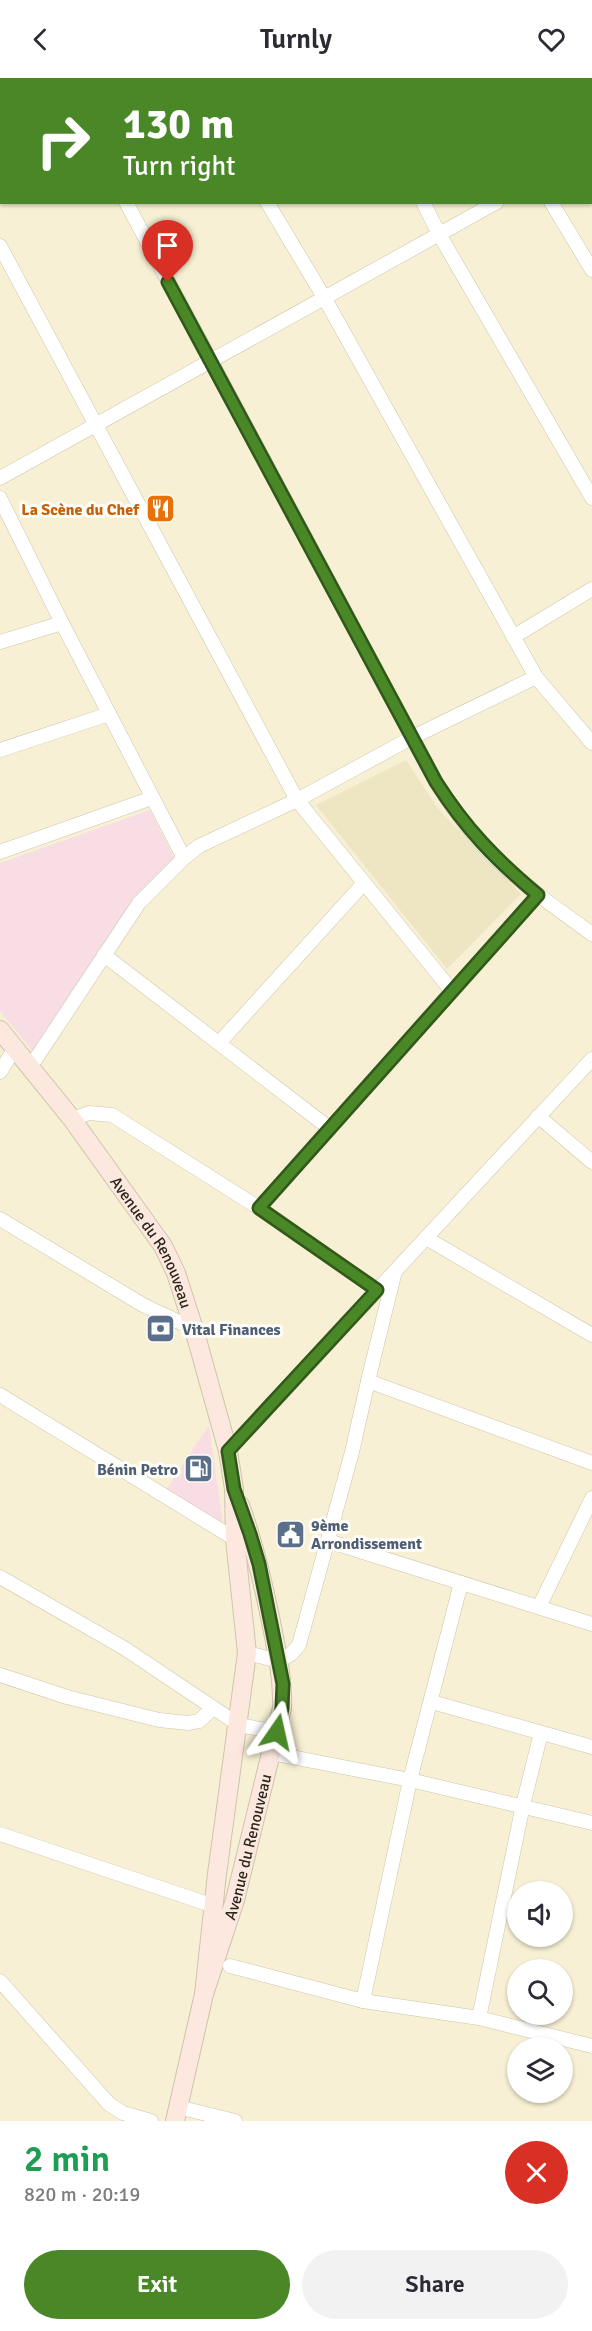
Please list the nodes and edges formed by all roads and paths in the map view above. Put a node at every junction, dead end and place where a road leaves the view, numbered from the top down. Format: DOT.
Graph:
graph roads {
  1 [pos="127,204"];
  2 [pos="268,204"];
  3 [pos="424,204"];
  4 [pos="493,204"];
  5 [pos="552,204"];
  6 [pos="439,234"];
  7 [pos="0,246"];
  8 [pos="592,270"];
  9 [pos="325,299"];
  10 [pos="211,362"];
  11 [pos="96,425"];
  12 [pos="0,478"];
  13 [pos="0,498"];
  14 [pos="592,498"];
  15 [pos="592,589"];
  16 [pos="62,623"];
  17 [pos="513,638"];
  18 [pos="0,642"];
  19 [pos="536,677"];
  20 [pos="109,714"];
  21 [pos="412,737"];
  22 [pos="592,743"];
  23 [pos="0,750"];
  24 [pos="152,798"];
  25 [pos="297,800"];
  26 [pos="0,852"];
  27 [pos="184,858"];
  28 [pos="364,883"];
  29 [pos="538,895"];
  30 [pos="592,934"];
  31 [pos="104,955"];
  32 [pos="451,990"];
  33 [pos="0,1030"];
  34 [pos="219,1043"];
  35 [pos="15,1048"];
  36 [pos="592,1059"];
  37 [pos="31,1066"];
  38 [pos="0,1072"];
  39 [pos="538,1116"];
  40 [pos="72,1119"];
  41 [pos="329,1128"];
  42 [pos="592,1162"];
  43 [pos="259,1208"];
  44 [pos="0,1219"];
  45 [pos="426,1238"];
  46 [pos="396,1270"];
  47 [pos="377,1290"];
  48 [pos="194,1329"];
  49 [pos="592,1335"];
  50 [pos="368,1381"];
  51 [pos="0,1395"];
  52 [pos="228,1451"];
  53 [pos="592,1463"];
  54 [pos="234,1489"];
  55 [pos="592,1498"];
  56 [pos="235,1539"];
  57 [pos="328,1541"];
  58 [pos="0,1577"];
  59 [pos="461,1583"];
  60 [pos="539,1607"];
  61 [pos="592,1624"];
  62 [pos="247,1653"];
  63 [pos="279,1661"];
  64 [pos="0,1676"];
  65 [pos="432,1702"];
  66 [pos="213,1708"];
  67 [pos="239,1725"];
  68 [pos="277,1732"];
  69 [pos="541,1733"];
  70 [pos="592,1747"];
  71 [pos="271,1753"];
  72 [pos="410,1780"];
  73 [pos="523,1805"];
  74 [pos="592,1823"];
  75 [pos="0,1834"];
  76 [pos="214,1906"];
  77 [pos="230,1966"];
  78 [pos="0,1981"];
  79 [pos="204,1994"];
  80 [pos="363,2001"];
  81 [pos="479,2018"];
  82 [pos="592,2046"];
  83 [pos="176,2114"];
  84 [pos="151,2121"];
  85 [pos="236,2121"];
  1 -- 10 [label="street"];
  2 -- 9 [label="street"];
  3 -- 6 [label="street"];
  4 -- 6 [label="street"];
  5 -- 8 [label="street"];
  6 -- 9 [label="street"];
  6 -- 14 [label="street"];
  7 -- 11 [label="street"];
  9 -- 10 [label="street"];
  9 -- 17 [label="street"];
  10 -- 11 [label="street"];
  10 -- 21 [label="street"];
  11 -- 12 [label="street"];
  11 -- 25 [label="street"];
  13 -- 16 [label="street"];
  15 -- 17 [label="street"];
  16 -- 18 [label="street"];
  16 -- 20 [label="street"];
  17 -- 19 [label="street"];
  19 -- 21 [label="street"];
  19 -- 22 [label="street"];
  20 -- 23 [label="street"];
  20 -- 24 [label="street"];
  21 -- 25 [label="street"];
  21 -- 29 [label="street"];
  24 -- 26 [label="street"];
  24 -- 27 [label="street"];
  25 -- 27 [label="street"];
  25 -- 28 [label="street"];
  27 -- 31 [label="street"];
  28 -- 32 [label="street"];
  28 -- 34 [label="street"];
  29 -- 30 [label="street"];
  29 -- 32 [label="street"];
  31 -- 34 [label="street"];
  31 -- 37 [label="street"];
  32 -- 41 [label="street"];
  33 -- 35 [label="main road, Avenue du Renouveau"];
  34 -- 41 [label="street"];
  35 -- 37 [label="main road, Avenue du Renouveau"];
  35 -- 38 [label="street"];
  36 -- 39 [label="street"];
  37 -- 40 [label="main road, Avenue du Renouveau"];
  39 -- 42 [label="street"];
  39 -- 45 [label="street"];
  40 -- 43 [label="street"];
  40 -- 48 [label="main road, Avenue du Renouveau"];
  41 -- 43 [label="street"];
  43 -- 47 [label="street"];
  44 -- 48 [label="street"];
  45 -- 46 [label="street"];
  45 -- 49 [label="street"];
  46 -- 47 [label="street"];
  46 -- 50 [label="street"];
  47 -- 52 [label="street"];
  48 -- 52 [label="main road, Avenue du Renouveau"];
  50 -- 53 [label="street"];
  50 -- 57 [label="street"];
  51 -- 56 [label="street"];
  52 -- 54 [label="main road, Avenue du Renouveau"];
  54 -- 56 [label="main road, Avenue du Renouveau"];
  54 -- 63 [label="main road, Avenue du Renouveau"];
  55 -- 60 [label="street"];
  56 -- 62 [label="main road, Avenue du Renouveau"];
  57 -- 59 [label="street"];
  57 -- 63 [label="street"];
  58 -- 66 [label="street"];
  59 -- 60 [label="street"];
  59 -- 65 [label="street"];
  60 -- 61 [label="street"];
  62 -- 63 [label="street"];
  62 -- 67 [label="main road, Avenue du Renouveau"];
  63 -- 68 [label="main road, Avenue du Renouveau"];
  64 -- 66 [label="street"];
  65 -- 69 [label="street"];
  65 -- 72 [label="street"];
  66 -- 67 [label="street"];
  67 -- 68 [label="street"];
  67 -- 76 [label="main road, Avenue du Renouveau"];
  68 -- 71 [label="main road, Avenue du Renouveau"];
  69 -- 70 [label="street"];
  69 -- 73 [label="street"];
  71 -- 72 [label="street"];
  71 -- 79 [label="main road, Avenue du Renouveau"];
  72 -- 73 [label="street"];
  72 -- 80 [label="street"];
  73 -- 74 [label="street"];
  73 -- 81 [label="street"];
  75 -- 76 [label="street"];
  76 -- 79 [label="main road, Avenue du Renouveau"];
  77 -- 80 [label="street"];
  78 -- 84 [label="street"];
  79 -- 83 [label="main road, Avenue du Renouveau"];
  80 -- 81 [label="street"];
  81 -- 82 [label="street"];
  83 -- 85 [label="street"];
}
